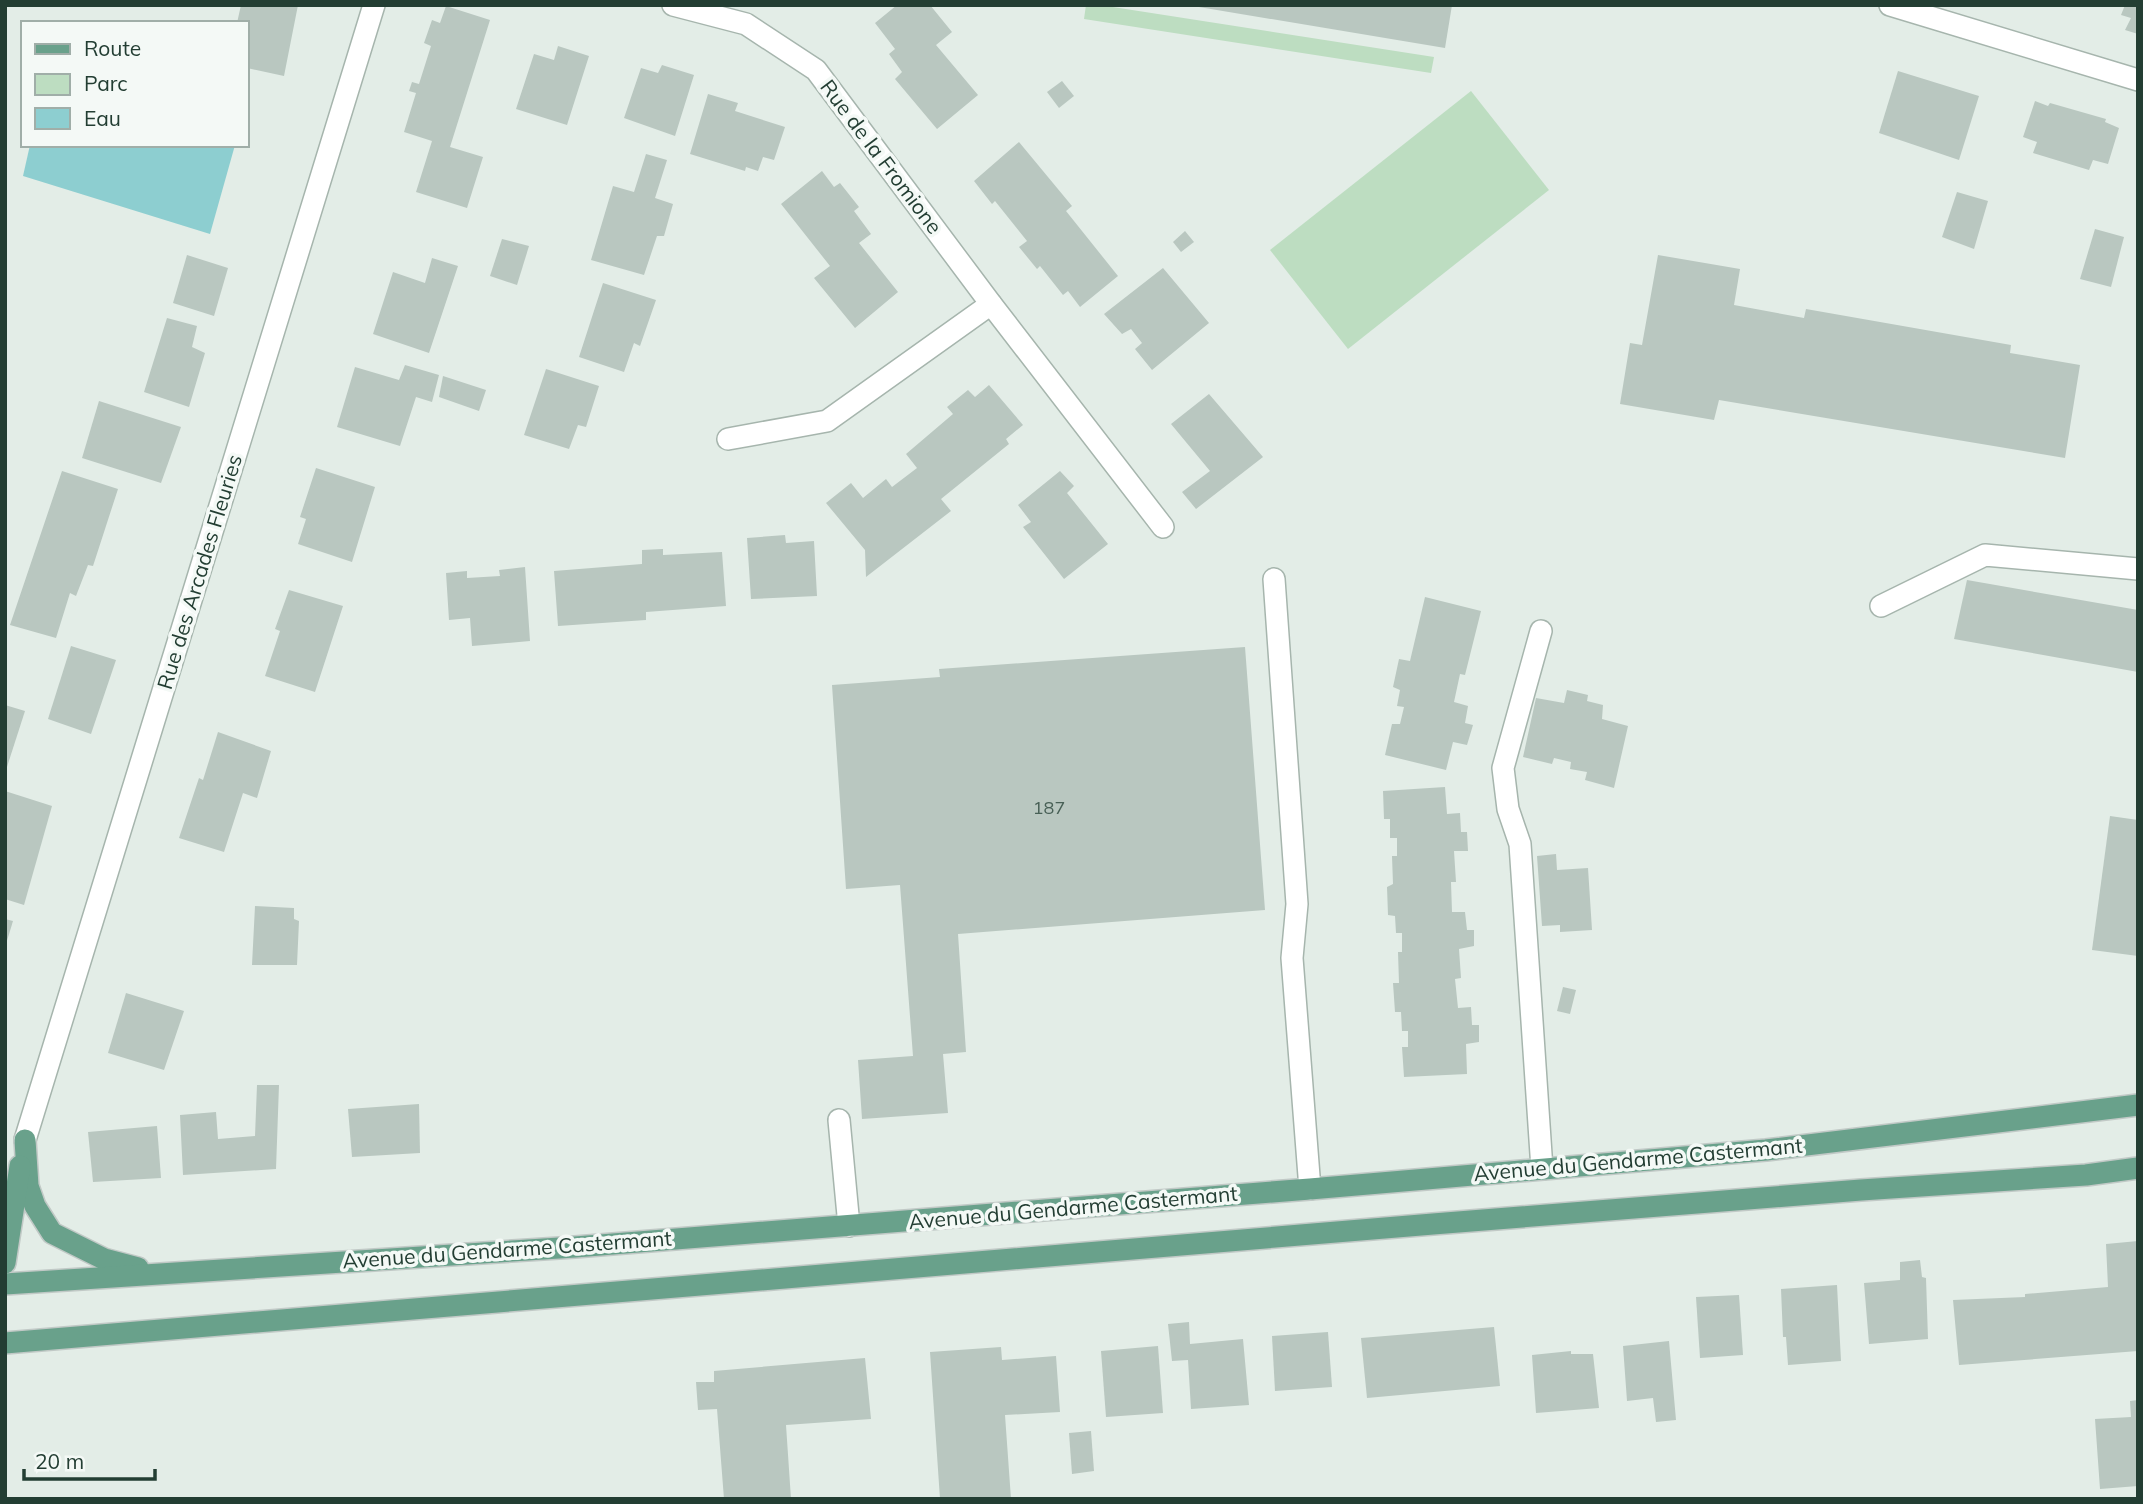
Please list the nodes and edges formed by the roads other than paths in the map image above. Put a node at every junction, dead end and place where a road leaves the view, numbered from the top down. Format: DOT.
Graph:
graph roads {
  1 [pos="374,5"];
  2 [pos="673,5"];
  3 [pos="1890,5"];
  4 [pos="2138,80"];
  5 [pos="990,304"];
  6 [pos="728,439"];
  7 [pos="1163,527"];
  8 [pos="2138,569"];
  9 [pos="1274,579"];
  10 [pos="1881,607"];
  11 [pos="1541,631"];
  12 [pos="2138,1105"];
  13 [pos="839,1120"];
  14 [pos="24,1140"];
  15 [pos="2138,1168"];
  16 [pos="1542,1170"];
  17 [pos="5,1180"];
  18 [pos="1310,1189"];
  19 [pos="849,1226"];
  20 [pos="5,1263"];
  21 [pos="161,1273"];
  22 [pos="5,1284"];
  23 [pos="5,1343"];
  1 -- 14 [label="street, Rue des Arcades Fleuries"];
  2 -- 5 [label="street, Rue de la Fromione"];
  3 -- 4 [label="street"];
  5 -- 6 [label="street"];
  5 -- 7 [label="street, Rue de la Fromione"];
  8 -- 10 [label="street"];
  9 -- 18 [label="street"];
  11 -- 16 [label="street"];
  12 -- 16 [label="main road, Avenue du Gendarme Castermant"];
  13 -- 19 [label="street"];
  14 -- 17 [label="main road"];
  14 -- 20 [label="main road"];
  14 -- 21 [label="main road"];
  15 -- 23 [label="main road"];
  16 -- 18 [label="main road, Avenue du Gendarme Castermant"];
  18 -- 19 [label="main road, Avenue du Gendarme Castermant"];
  19 -- 21 [label="main road, Avenue du Gendarme Castermant"];
  21 -- 22 [label="main road, Avenue du Gendarme Castermant"];
}
